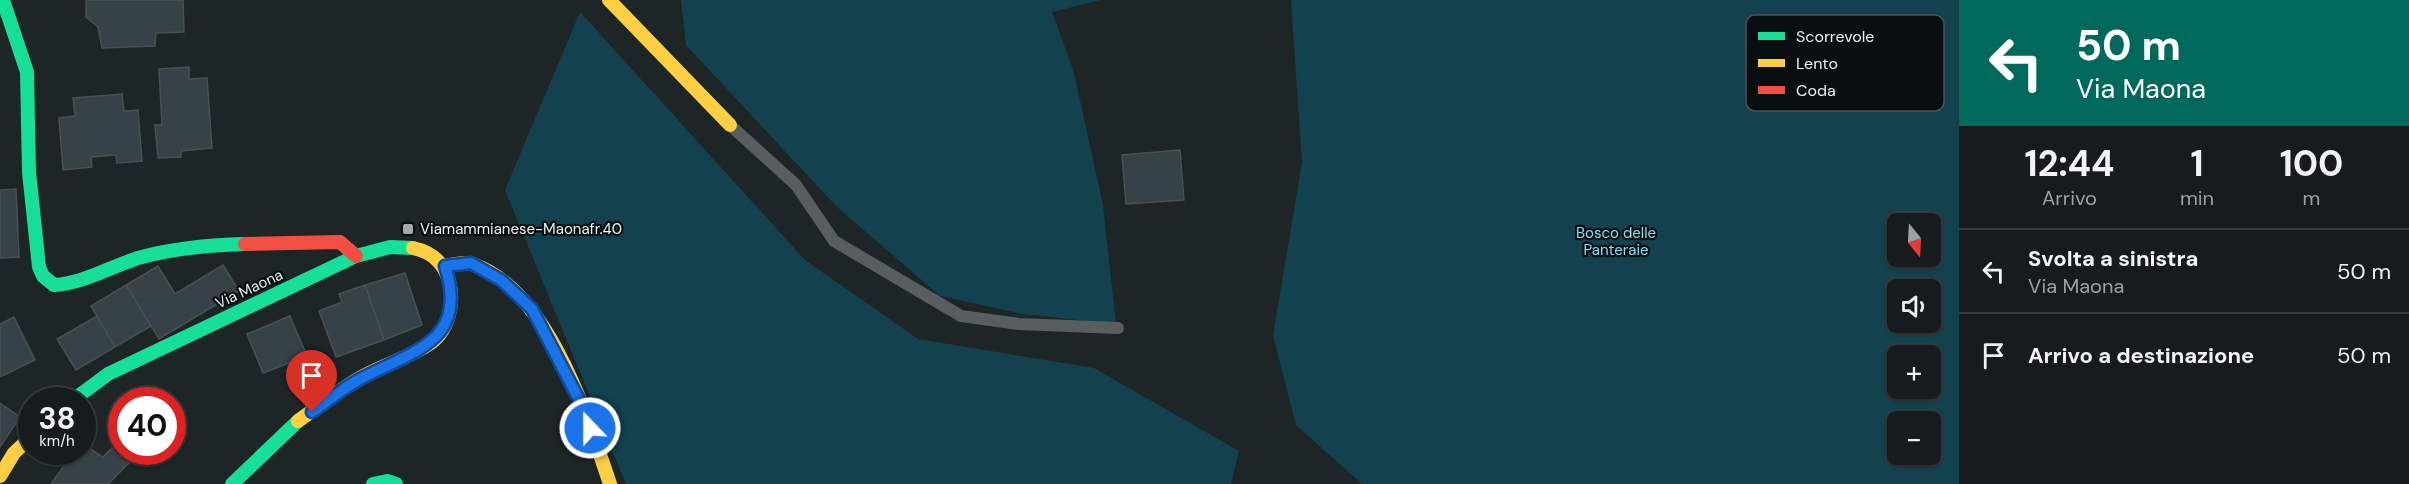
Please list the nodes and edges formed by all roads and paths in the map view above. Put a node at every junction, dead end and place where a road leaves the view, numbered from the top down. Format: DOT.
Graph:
graph roads {
  1 [pos="3,0"];
  2 [pos="609,0"];
  3 [pos="730,125"];
  4 [pos="356,256"];
  5 [pos="445,266"];
  6 [pos="1118,328"];
  7 [pos="90,387"];
  8 [pos="18,449"];
  9 [pos="0,476"];
  10 [pos="232,484"];
  11 [pos="373,484"];
  12 [pos="396,484"];
  13 [pos="609,484"];
  1 -- 4 [label="street"];
  2 -- 3 [label="street"];
  3 -- 6 [label="lane"];
  4 -- 5 [label="street, Via Maona"];
  4 -- 7 [label="street, Via Maona"];
  5 -- 10 [label="street"];
  5 -- 13 [label="street"];
  8 -- 9 [label="street"];
  11 -- 12 [label="street"];
}
